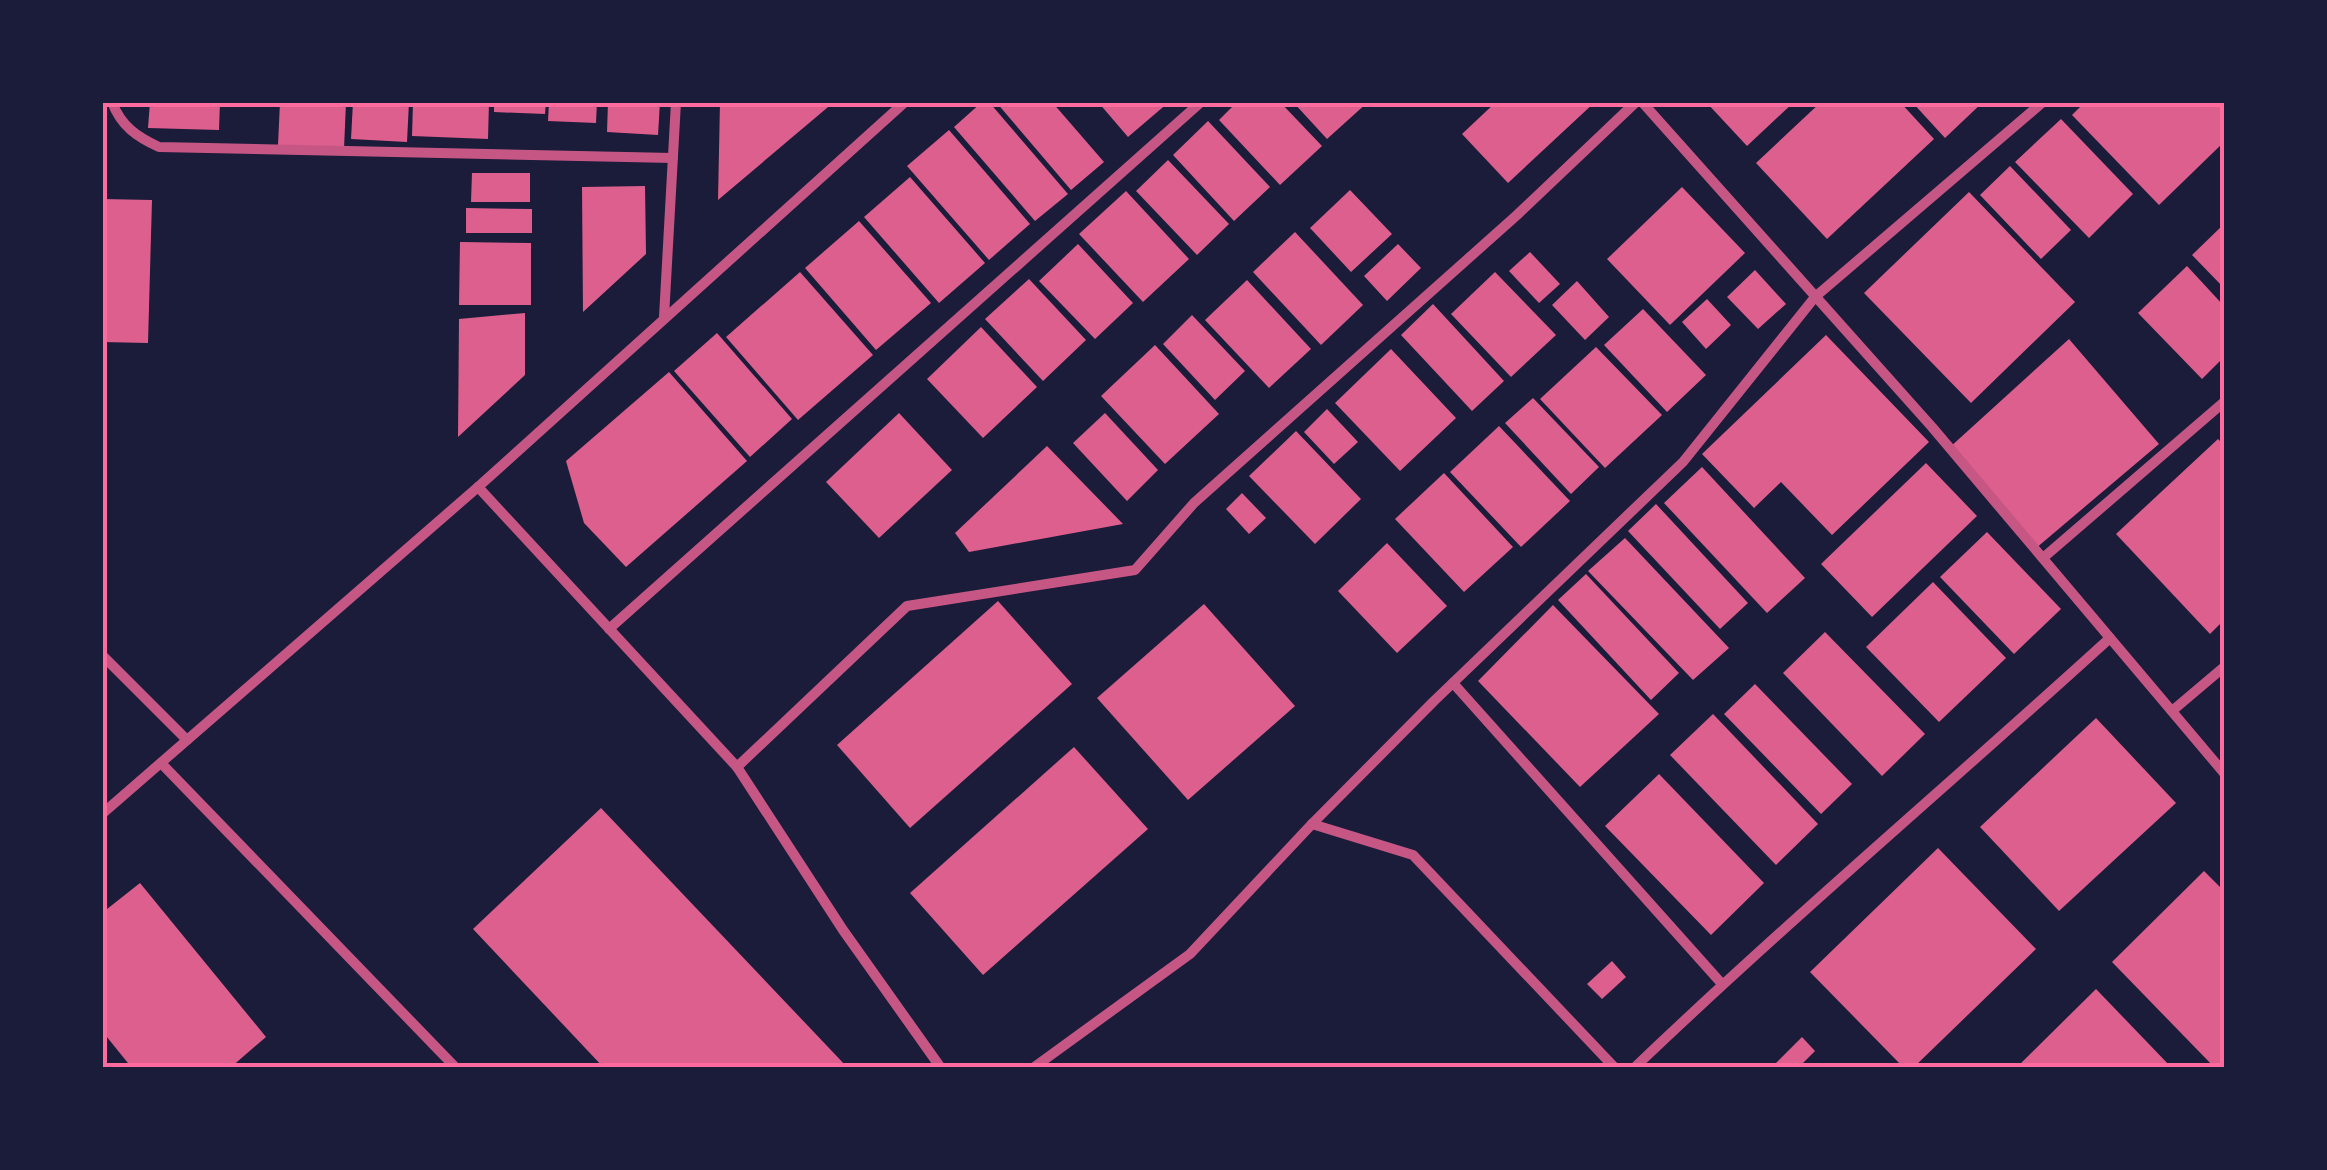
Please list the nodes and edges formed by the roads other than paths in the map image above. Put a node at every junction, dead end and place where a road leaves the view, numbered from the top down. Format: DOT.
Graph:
graph roads {
  1 [pos="112,102"];
  2 [pos="676,102"];
  3 [pos="905,102"];
  4 [pos="1201,102"];
  5 [pos="1639,102"];
  6 [pos="2043,102"];
  7 [pos="673,158"];
  8 [pos="1815,298"];
  9 [pos="664,317"];
  10 [pos="2224,402"];
  11 [pos="478,488"];
  12 [pos="2043,558"];
  13 [pos="609,629"];
  14 [pos="2110,638"];
  15 [pos="102,655"];
  16 [pos="2224,667"];
  17 [pos="1453,683"];
  18 [pos="2172,711"];
  19 [pos="187,740"];
  20 [pos="160,762"];
  21 [pos="737,767"];
  22 [pos="2224,773"];
  23 [pos="102,814"];
  24 [pos="1312,824"];
  25 [pos="1722,984"];
  26 [pos="456,1068"];
  27 [pos="941,1068"];
  28 [pos="1033,1068"];
  29 [pos="1615,1068"];
  30 [pos="1634,1068"];
  1 -- 7 [label="street"];
  2 -- 7 [label="street"];
  3 -- 9 [label="street"];
  4 -- 13 [label="street"];
  5 -- 8 [label="street"];
  5 -- 21 [label="street"];
  6 -- 8 [label="street"];
  7 -- 9 [label="street"];
  8 -- 12 [label="street"];
  8 -- 17 [label="street"];
  9 -- 11 [label="street"];
  10 -- 12 [label="street"];
  11 -- 13 [label="street"];
  11 -- 19 [label="street"];
  12 -- 14 [label="street"];
  13 -- 21 [label="street"];
  14 -- 18 [label="street"];
  14 -- 25 [label="street"];
  15 -- 19 [label="street"];
  16 -- 18 [label="street"];
  17 -- 24 [label="street"];
  17 -- 25 [label="street"];
  18 -- 22 [label="street"];
  19 -- 20 [label="street"];
  20 -- 23 [label="street"];
  20 -- 26 [label="street"];
  21 -- 27 [label="street"];
  24 -- 28 [label="street"];
  24 -- 29 [label="street"];
  25 -- 30 [label="street"];
}
